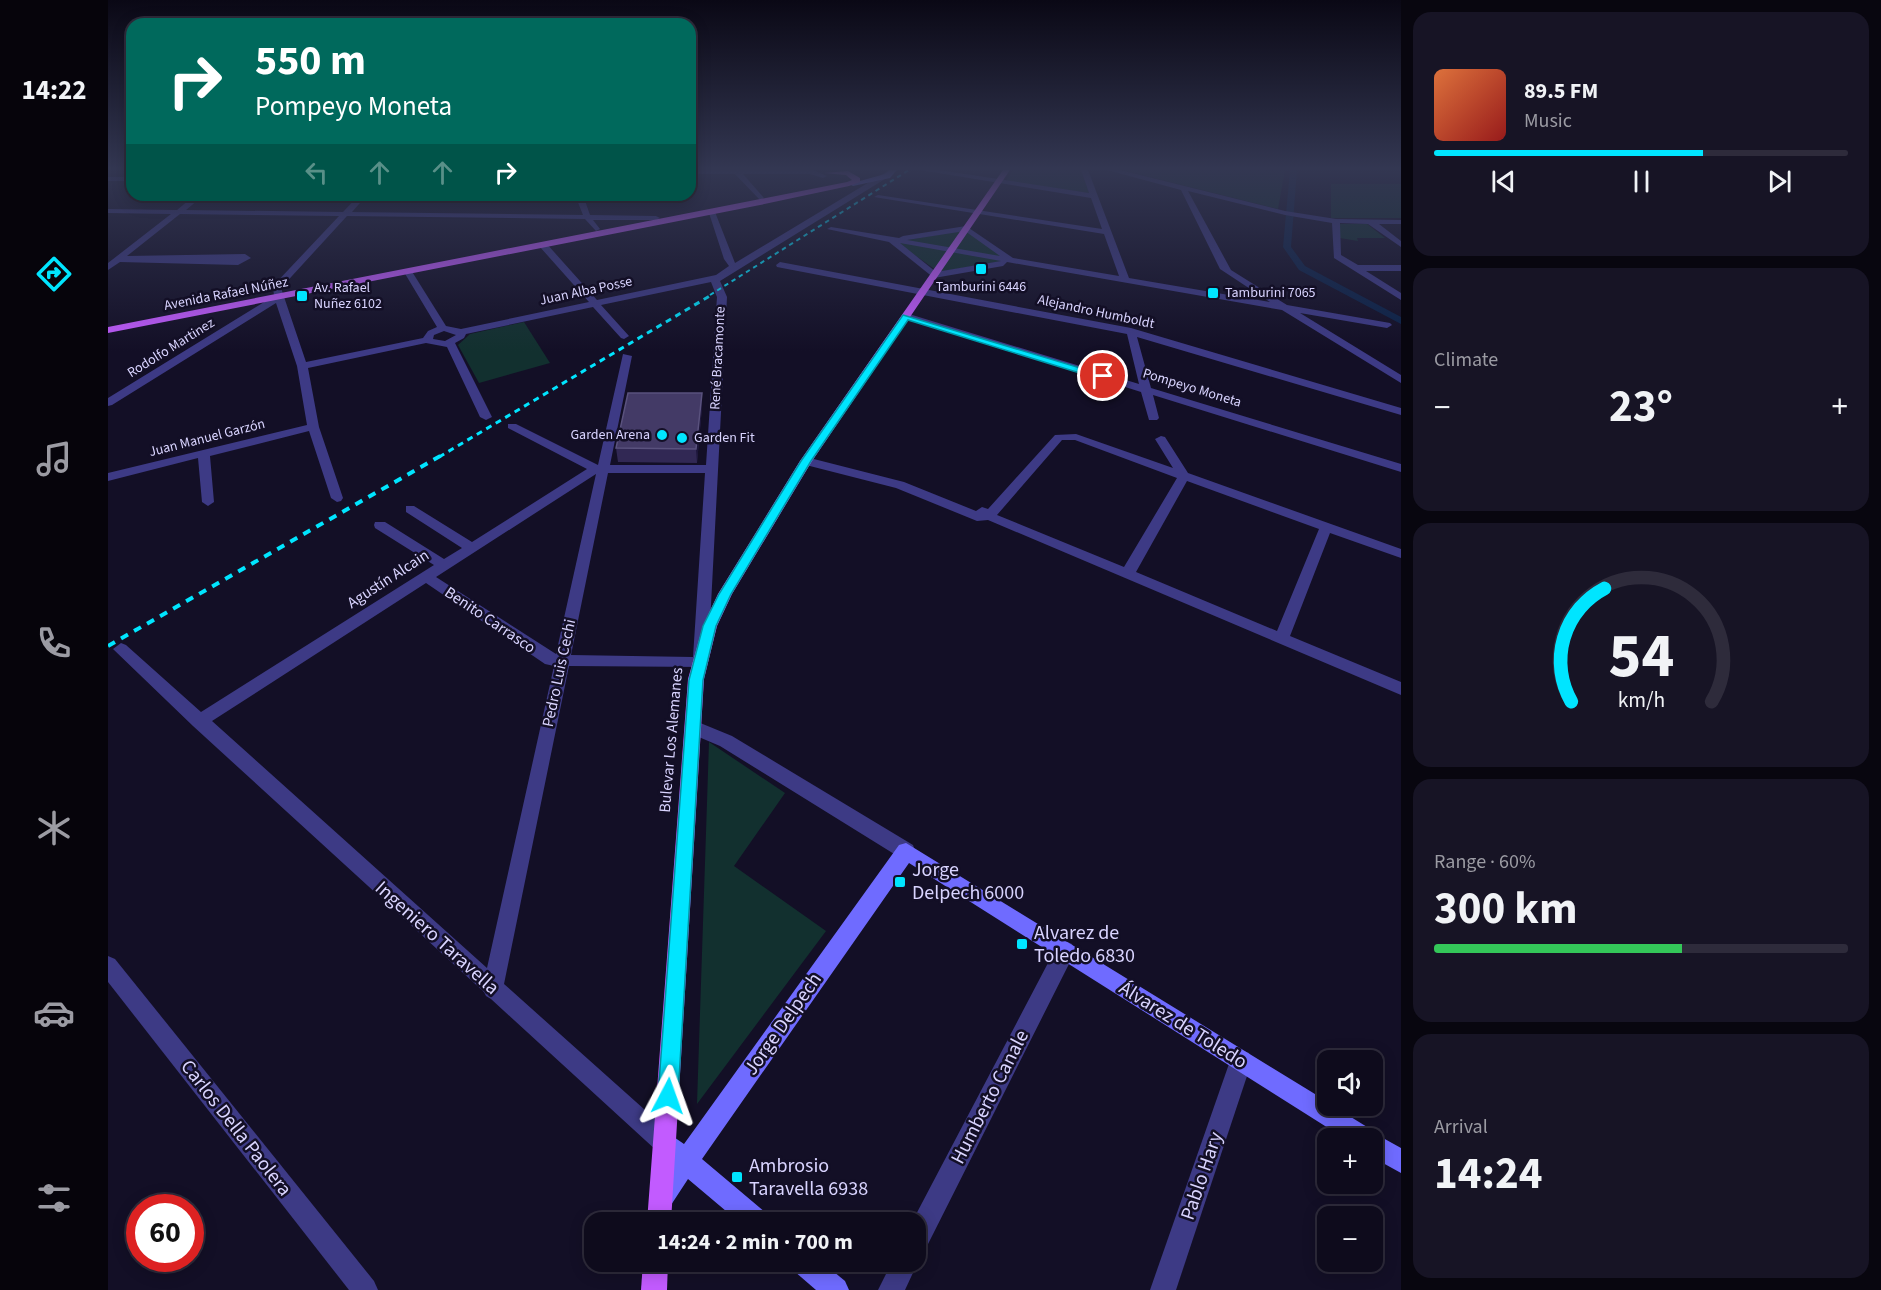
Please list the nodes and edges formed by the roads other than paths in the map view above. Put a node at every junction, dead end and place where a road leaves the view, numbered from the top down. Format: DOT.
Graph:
graph roads {
  1 [pos="155,230"];
  2 [pos="330,230"];
  3 [pos="590,230"];
  4 [pos="593,230"];
  5 [pos="618,230"];
  6 [pos="718,230"];
  7 [pos="795,230"];
  8 [pos="838,230"];
  9 [pos="952,230"];
  10 [pos="964,230"];
  11 [pos="969,230"];
  12 [pos="1094,230"];
  13 [pos="1204,230"];
  14 [pos="1336,230"];
  15 [pos="1382,230"];
  16 [pos="1106,232"];
  17 [pos="891,240"];
  18 [pos="1401,244"];
  19 [pos="543,245"];
  20 [pos="950,250"];
  21 [pos="119,259"];
  22 [pos="177,259"];
  23 [pos="1013,261"];
  24 [pos="780,265"];
  25 [pos="108,267"];
  26 [pos="734,267"];
  27 [pos="1353,268"];
  28 [pos="1401,268"];
  29 [pos="408,272"];
  30 [pos="934,275"];
  31 [pos="716,278"];
  32 [pos="1125,280"];
  33 [pos="922,293"];
  34 [pos="278,294"];
  35 [pos="1401,297"];
  36 [pos="595,303"];
  37 [pos="1282,307"];
  38 [pos="906,316"];
  39 [pos="108,324"];
  40 [pos="1388,325"];
  41 [pos="443,328"];
  42 [pos="108,330"];
  43 [pos="1131,331"];
  44 [pos="461,332"];
  45 [pos="624,336"];
  46 [pos="428,340"];
  47 [pos="450,343"];
  48 [pos="627,356"];
  49 [pos="302,366"];
  50 [pos="1401,380"];
  51 [pos="1146,390"];
  52 [pos="108,403"];
  53 [pos="1401,412"];
  54 [pos="486,417"];
  55 [pos="1153,418"];
  56 [pos="512,426"];
  57 [pos="313,427"];
  58 [pos="1161,439"];
  59 [pos="204,454"];
  60 [pos="808,458"];
  61 [pos="1401,468"];
  62 [pos="600,469"];
  63 [pos="711,469"];
  64 [pos="1184,476"];
  65 [pos="108,477"];
  66 [pos="337,498"];
  67 [pos="208,502"];
  68 [pos="410,509"];
  69 [pos="989,516"];
  70 [pos="380,525"];
  71 [pos="1326,527"];
  72 [pos="471,547"];
  73 [pos="1401,554"];
  74 [pos="442,565"];
  75 [pos="1127,575"];
  76 [pos="425,576"];
  77 [pos="1281,639"];
  78 [pos="121,649"];
  79 [pos="561,662"];
  80 [pos="700,663"];
  81 [pos="1401,690"];
  82 [pos="199,721"];
  83 [pos="693,727"];
  84 [pos="906,851"];
  85 [pos="1065,951"];
  86 [pos="108,966"];
  87 [pos="493,989"];
  88 [pos="1240,1061"];
  89 [pos="1348,1128"];
  90 [pos="665,1143"];
  91 [pos="1383,1150"];
  92 [pos="1401,1161"];
  93 [pos="686,1162"];
  94 [pos="660,1198"];
  95 [pos="659,1212"];
  96 [pos="745,1212"];
  97 [pos="926,1221"];
  98 [pos="655,1272"];
  99 [pos="815,1272"];
  100 [pos="900,1272"];
  101 [pos="365,1290"];
  102 [pos="654,1290"];
  103 [pos="836,1290"];
  104 [pos="891,1290"];
  105 [pos="1164,1290"];
  1 -- 21 [label="street"];
  2 -- 34 [label="street"];
  3 -- 34 [label="main road, Avenida Rafael Núñez"];
  4 -- 19 [label="main road"];
  5 -- 19 [label="main road, Avenida Rafael Núñez"];
  6 -- 26 [label="street"];
  7 -- 26 [label="street"];
  8 -- 17 [label="street"];
  9 -- 17 [label="street"];
  10 -- 20 [label="main road, Bulevar Los Alemanes"];
  11 -- 23 [label="street"];
  12 -- 16 [label="street"];
  13 -- 37 [label="street"];
  14 -- 27 [label="street"];
  15 -- 18 [label="street"];
  16 -- 32 [label="street"];
  17 -- 20 [label="street"];
  17 -- 30 [label="street"];
  19 -- 29 [label="main road, Avenida Rafael Núñez"];
  19 -- 36 [label="street"];
  20 -- 23 [label="street"];
  20 -- 30 [label="main road, Bulevar Los Alemanes"];
  21 -- 22 [label="street"];
  21 -- 25 [label="street"];
  22 -- 22 [label="street"];
  23 -- 30 [label="street"];
  23 -- 32 [label="street"];
  24 -- 33 [label="street, Alejandro Humboldt"];
  26 -- 31 [label="street"];
  27 -- 28 [label="street"];
  27 -- 35 [label="street"];
  29 -- 34 [label="main road, Avenida Rafael Núñez"];
  29 -- 41 [label="street"];
  30 -- 33 [label="main road, Bulevar Los Alemanes"];
  31 -- 36 [label="street, Juan Alba Posse"];
  31 -- 63 [label="street, René Bracamonte"];
  32 -- 37 [label="street"];
  33 -- 38 [label="main road, Bulevar Los Alemanes"];
  33 -- 43 [label="street, Alejandro Humboldt"];
  34 -- 39 [label="main road, Avenida Rafael Núñez"];
  34 -- 42 [label="main road, Avenida Rafael Núñez"];
  34 -- 49 [label="street"];
  34 -- 52 [label="street, Rodolfo Martinez"];
  36 -- 44 [label="street, Juan Alba Posse"];
  36 -- 45 [label="street"];
  37 -- 40 [label="street"];
  37 -- 50 [label="street"];
  38 -- 51 [label="street, Pompeyo Moneta"];
  38 -- 60 [label="main road, Bulevar Los Alemanes"];
  41 -- 44 [label="street"];
  41 -- 46 [label="street"];
  43 -- 51 [label="street"];
  43 -- 53 [label="street, Alejandro Humboldt"];
  44 -- 47 [label="street"];
  46 -- 47 [label="street"];
  46 -- 49 [label="street"];
  47 -- 54 [label="street"];
  48 -- 62 [label="street, Pedro Luis Cechi"];
  49 -- 57 [label="street"];
  51 -- 55 [label="street"];
  51 -- 61 [label="street, Pompeyo Moneta"];
  56 -- 62 [label="street"];
  57 -- 59 [label="street, Juan Manuel Garzón"];
  57 -- 66 [label="street"];
  58 -- 64 [label="street"];
  59 -- 65 [label="street, Juan Manuel Garzón"];
  59 -- 67 [label="street"];
  60 -- 69 [label="street"];
  60 -- 80 [label="main road, Bulevar Los Alemanes"];
  62 -- 63 [label="street"];
  62 -- 72 [label="street, Agustín Alcain"];
  62 -- 79 [label="street, Pedro Luis Cechi"];
  63 -- 80 [label="street, René Bracamonte"];
  64 -- 69 [label="street"];
  64 -- 71 [label="street"];
  64 -- 75 [label="street"];
  68 -- 72 [label="street"];
  69 -- 75 [label="street"];
  70 -- 74 [label="street"];
  71 -- 73 [label="street"];
  71 -- 77 [label="street"];
  72 -- 74 [label="street, Agustín Alcain"];
  74 -- 76 [label="street, Agustín Alcain"];
  75 -- 77 [label="street"];
  76 -- 79 [label="street, Benito Carrasco"];
  76 -- 82 [label="street, Agustín Alcain"];
  77 -- 81 [label="street"];
  78 -- 82 [label="street, Ingeniero Taravella"];
  79 -- 80 [label="street, Benito Carrasco"];
  79 -- 87 [label="street, Pedro Luis Cechi"];
  80 -- 83 [label="main road, Bulevar Los Alemanes"];
  82 -- 87 [label="street, Ingeniero Taravella"];
  83 -- 84 [label="street, Álvarez de Toledo"];
  83 -- 90 [label="main road, Bulevar Los Alemanes"];
  84 -- 85 [label="main road, Álvarez de Toledo"];
  84 -- 93 [label="main road, Jorge Delpech"];
  85 -- 88 [label="main road, Álvarez de Toledo"];
  85 -- 97 [label="street, Humberto Canale"];
  86 -- 101 [label="street, Carlos Della Paolera"];
  87 -- 90 [label="street, Ingeniero Taravella"];
  88 -- 89 [label="main road, Álvarez de Toledo"];
  88 -- 105 [label="street, Pablo Hary"];
  90 -- 93 [label="main road, Ingeniero Taravella"];
  90 -- 94 [label="main road, Bulevar Los Alemanes"];
  91 -- 92 [label="main road"];
  93 -- 94 [label="main road, Jorge Delpech"];
  93 -- 96 [label="main road, Ingeniero Taravella"];
  94 -- 95 [label="main road, Bulevar Los Alemanes"];
  98 -- 102 [label="main road"];
  99 -- 103 [label="main road"];
  100 -- 104 [label="street"];
}
